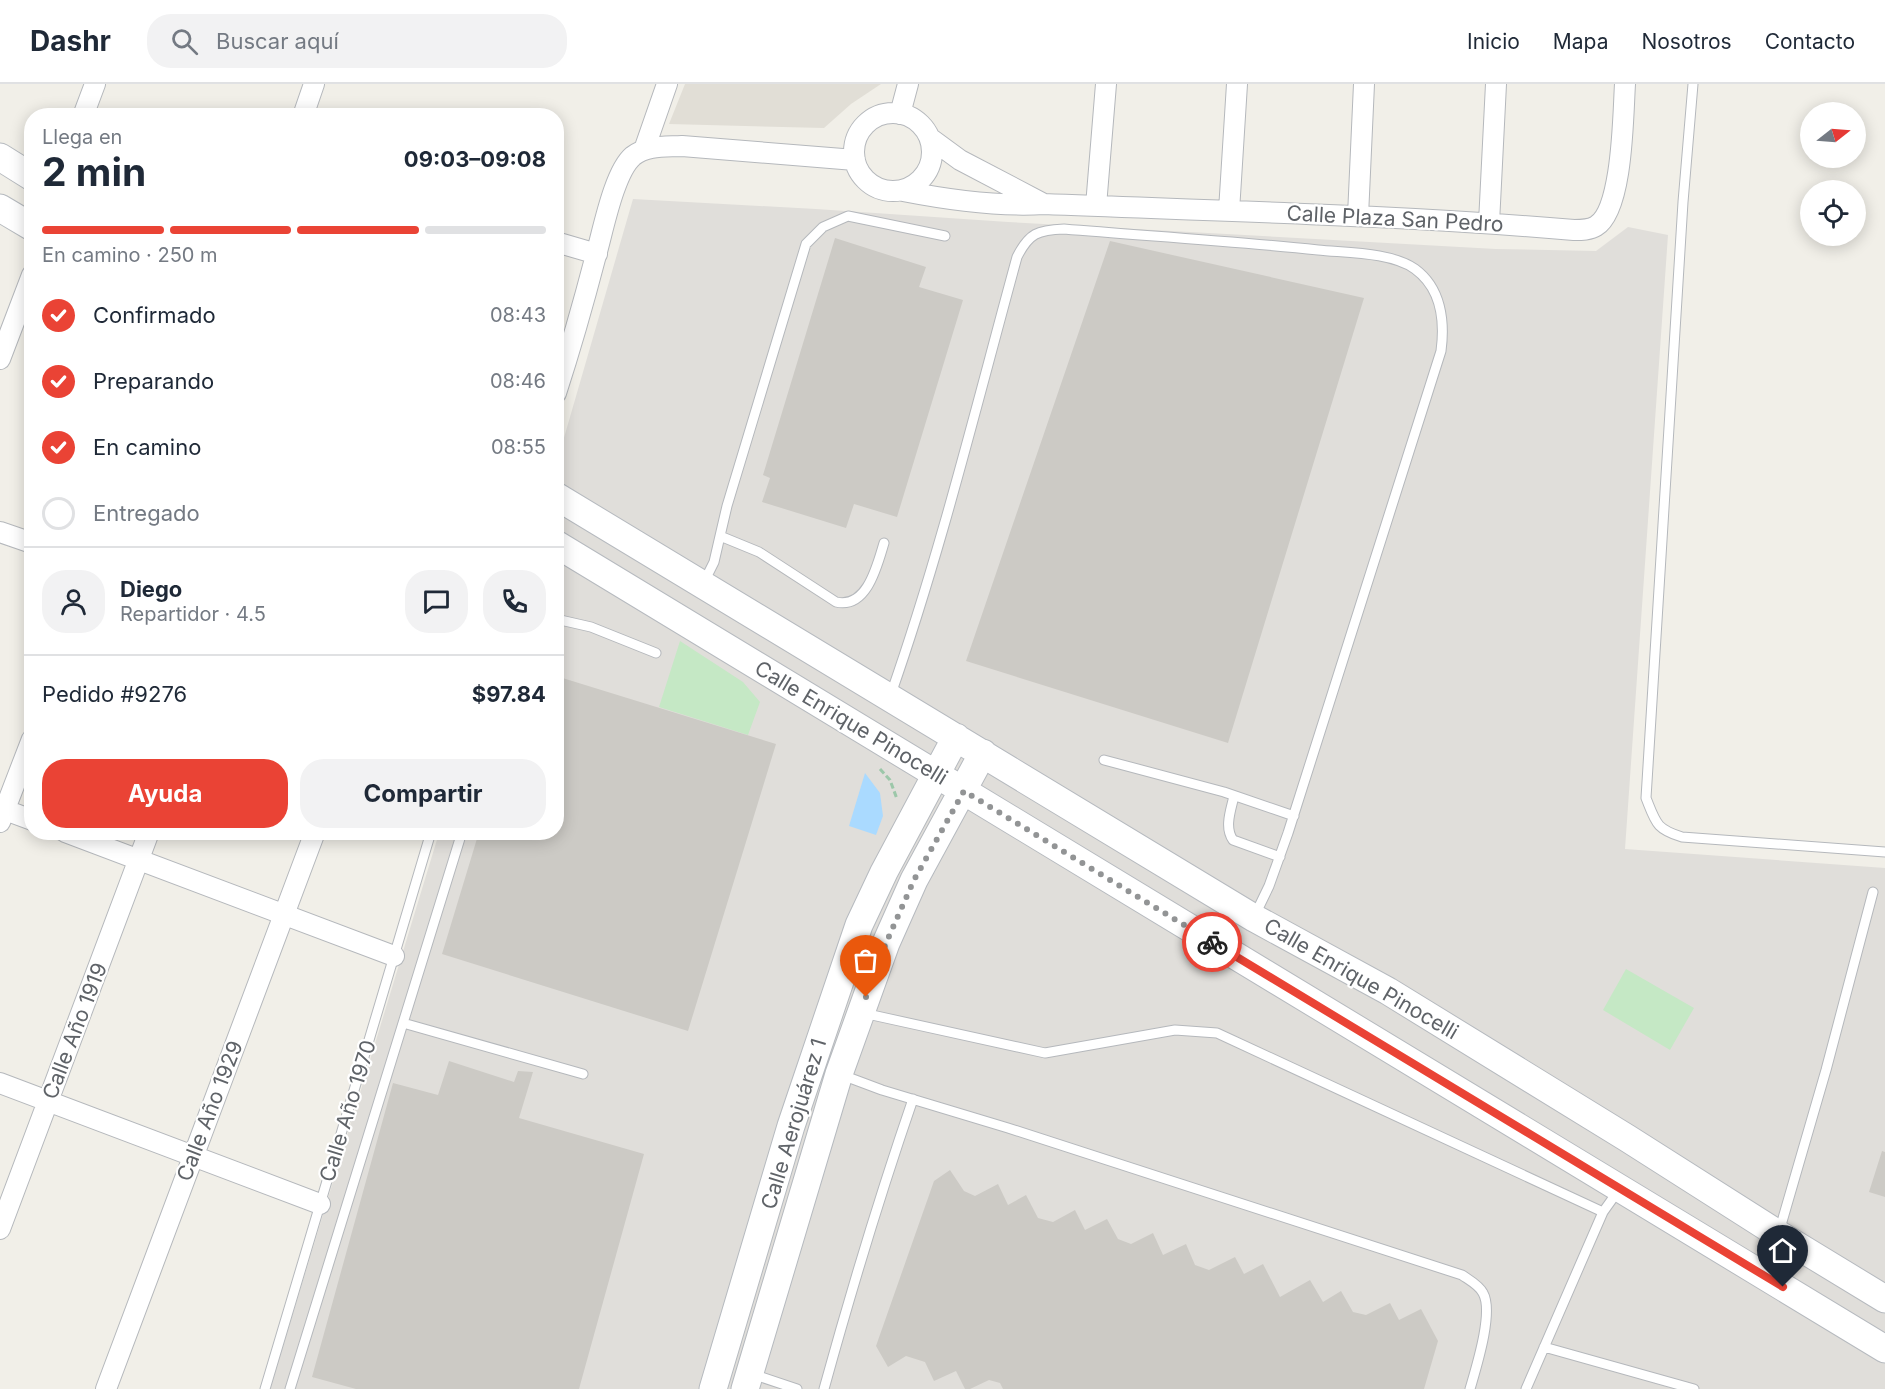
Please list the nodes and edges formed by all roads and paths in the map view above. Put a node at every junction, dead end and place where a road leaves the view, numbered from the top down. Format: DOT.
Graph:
graph roads {
  1 [pos="96,84"];
  2 [pos="314,84"];
  3 [pos="668,84"];
  4 [pos="908,84"];
  5 [pos="1106,84"];
  6 [pos="1238,84"];
  7 [pos="1365,84"];
  8 [pos="1496,84"];
  9 [pos="1625,84"];
  10 [pos="1694,84"];
  11 [pos="86,108"];
  12 [pos="306,108"];
  13 [pos="900,114"];
  14 [pos="930,138"];
  15 [pos="644,150"];
  16 [pos="0,157"];
  17 [pos="855,160"];
  18 [pos="24,172"];
  19 [pos="903,191"];
  20 [pos="1044,204"];
  21 [pos="1096,206"];
  22 [pos="0,208"];
  23 [pos="1229,211"];
  24 [pos="1358,216"];
  25 [pos="24,222"];
  26 [pos="1489,223"];
  27 [pos="945,236"];
  28 [pos="564,244"];
  29 [pos="597,254"];
  30 [pos="24,296"];
  31 [pos="0,359"];
  32 [pos="564,366"];
  33 [pos="564,501"];
  34 [pos="0,531"];
  35 [pos="720,536"];
  36 [pos="24,540"];
  37 [pos="884,543"];
  38 [pos="564,549"];
  39 [pos="704,585"];
  40 [pos="564,621"];
  41 [pos="656,653"];
  42 [pos="890,697"];
  43 [pos="956,737"];
  44 [pos="983,753"];
  45 [pos="24,760"];
  46 [pos="1104,760"];
  47 [pos="879,767"];
  48 [pos="935,774"];
  49 [pos="964,791"];
  50 [pos="1234,796"];
  51 [pos="898,802"];
  52 [pos="2,814"];
  53 [pos="1294,816"];
  54 [pos="24,818"];
  55 [pos="85,840"];
  56 [pos="146,840"];
  57 [pos="312,840"];
  58 [pos="429,840"];
  59 [pos="460,840"];
  60 [pos="1885,852"];
  61 [pos="1280,857"];
  62 [pos="139,860"];
  63 [pos="1873,892"];
  64 [pos="284,915"];
  65 [pos="1254,918"];
  66 [pos="394,956"];
  67 [pos="861,1012"];
  68 [pos="403,1023"];
  69 [pos="583,1074"];
  70 [pos="839,1074"];
  71 [pos="0,1083"];
  72 [pos="913,1099"];
  73 [pos="48,1101"];
  74 [pos="193,1156"];
  75 [pos="1620,1188"];
  76 [pos="320,1204"];
  77 [pos="1603,1212"];
  78 [pos="0,1229"];
  79 [pos="1778,1234"];
  80 [pos="1885,1299"];
  81 [pos="1545,1347"];
  82 [pos="1885,1349"];
  83 [pos="748,1381"];
  84 [pos="106,1389"];
  85 [pos="265,1389"];
  86 [pos="290,1389"];
  87 [pos="713,1389"];
  88 [pos="797,1389"];
  89 [pos="824,1389"];
  90 [pos="1470,1389"];
  91 [pos="1526,1389"];
  92 [pos="1694,1389"];
  1 -- 11 [label="street"];
  2 -- 12 [label="street"];
  3 -- 15 [label="street"];
  4 -- 13 [label="street"];
  5 -- 21 [label="street"];
  6 -- 23 [label="street"];
  7 -- 24 [label="street"];
  8 -- 26 [label="street"];
  9 -- 26 [label="street, Calle Plaza San Pedro"];
  10 -- 60 [label="lane"];
  13 -- 14 [label="street"];
  13 -- 17 [label="street"];
  14 -- 19 [label="street"];
  14 -- 20 [label="street, Calle Plaza San Pedro"];
  15 -- 17 [label="street"];
  15 -- 29 [label="street"];
  16 -- 18 [label="main road"];
  17 -- 19 [label="street"];
  19 -- 20 [label="street, Calle Plaza San Pedro"];
  20 -- 21 [label="street, Calle Plaza San Pedro"];
  21 -- 23 [label="street, Calle Plaza San Pedro"];
  22 -- 25 [label="main road"];
  23 -- 24 [label="street, Calle Plaza San Pedro"];
  24 -- 26 [label="street, Calle Plaza San Pedro"];
  27 -- 35 [label="lane"];
  28 -- 29 [label="street"];
  29 -- 32 [label="street"];
  30 -- 31 [label="street"];
  33 -- 39 [label="main road, Calle Enrique Pinocelli"];
  34 -- 36 [label="street"];
  35 -- 37 [label="lane"];
  35 -- 39 [label="lane"];
  38 -- 48 [label="main road, Calle Enrique Pinocelli"];
  39 -- 42 [label="main road, Calle Enrique Pinocelli"];
  40 -- 41 [label="lane"];
  42 -- 43 [label="main road, Calle Enrique Pinocelli"];
  42 -- 53 [label="lane"];
  43 -- 44 [label="main road, Calle Enrique Pinocelli"];
  43 -- 48 [label="main road, Calle Aerojuárez 1"];
  44 -- 49 [label="main road, Calle Aerojuárez 1"];
  44 -- 65 [label="main road, Calle Enrique Pinocelli"];
  45 -- 52 [label="street"];
  46 -- 50 [label="lane"];
  47 -- 51 [label="path"];
  48 -- 49 [label="main road, Calle Enrique Pinocelli"];
  48 -- 87 [label="main road, Calle Aerojuárez 1"];
  49 -- 67 [label="main road, Calle Aerojuárez 1"];
  49 -- 75 [label="main road, Calle Enrique Pinocelli"];
  50 -- 53 [label="lane"];
  50 -- 61 [label="lane"];
  52 -- 54 [label="street"];
  53 -- 61 [label="lane"];
  55 -- 62 [label="street"];
  56 -- 62 [label="street, Calle Año 1919"];
  57 -- 64 [label="street, Calle Año 1929"];
  58 -- 66 [label="lane, Calle Año 1970"];
  59 -- 68 [label="lane"];
  61 -- 65 [label="lane"];
  62 -- 64 [label="street"];
  62 -- 73 [label="street, Calle Año 1919"];
  63 -- 79 [label="lane"];
  64 -- 66 [label="street"];
  64 -- 74 [label="street, Calle Año 1929"];
  65 -- 79 [label="main road, Calle Enrique Pinocelli"];
  66 -- 76 [label="lane, Calle Año 1970"];
  67 -- 70 [label="main road, Calle Aerojuárez 1"];
  67 -- 77 [label="lane"];
  68 -- 69 [label="lane"];
  68 -- 86 [label="lane"];
  70 -- 72 [label="lane"];
  70 -- 83 [label="main road, Calle Aerojuárez 1"];
  71 -- 73 [label="street"];
  72 -- 89 [label="lane"];
  72 -- 90 [label="lane"];
  73 -- 74 [label="street"];
  73 -- 78 [label="street, Calle Año 1919"];
  74 -- 76 [label="street"];
  74 -- 84 [label="street, Calle Año 1929"];
  75 -- 77 [label="lane"];
  75 -- 82 [label="main road, Calle Enrique Pinocelli"];
  76 -- 85 [label="lane, Calle Año 1970"];
  77 -- 81 [label="lane"];
  79 -- 80 [label="main road, Calle Enrique Pinocelli"];
  81 -- 91 [label="lane"];
  81 -- 92 [label="lane"];
  83 -- 88 [label="lane"];
}
